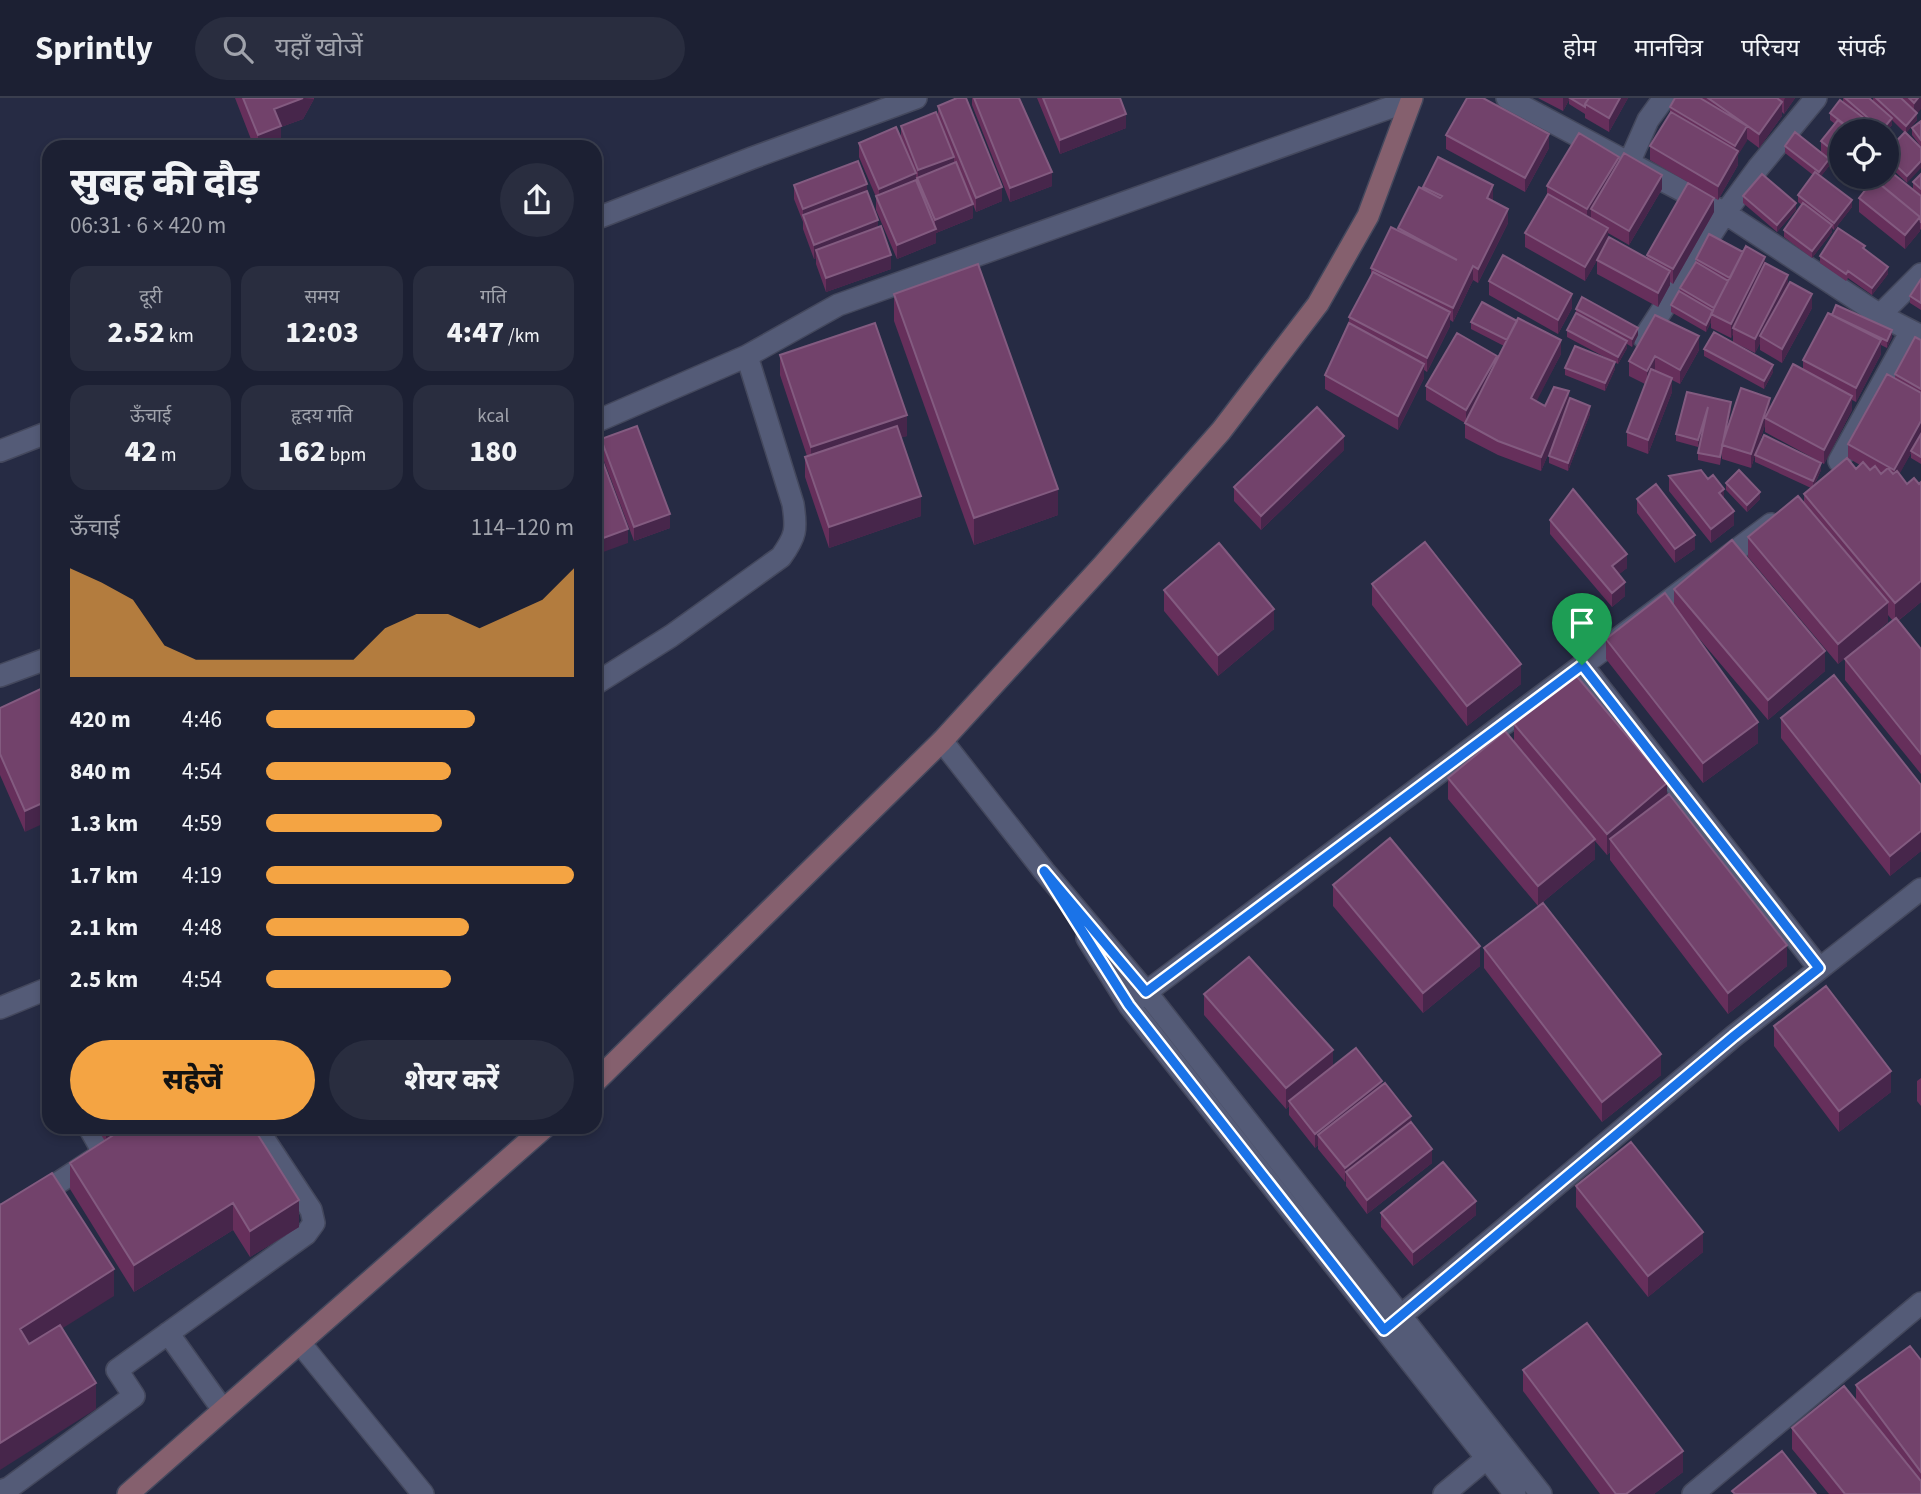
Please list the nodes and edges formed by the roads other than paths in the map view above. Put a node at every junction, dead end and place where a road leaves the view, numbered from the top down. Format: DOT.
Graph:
graph roads {
  1 [pos="916,98"];
  2 [pos="1507,98"];
  3 [pos="1664,98"];
  4 [pos="1816,98"];
  5 [pos="1411,99"];
  6 [pos="1629,163"];
  7 [pos="1725,213"];
  8 [pos="602,216"];
  9 [pos="1921,274"];
  10 [pos="1881,315"];
  11 [pos="1916,334"];
  12 [pos="1644,338"];
  13 [pos="747,356"];
  14 [pos="602,419"];
  15 [pos="42,435"];
  16 [pos="0,451"];
  17 [pos="1839,461"];
  18 [pos="1788,511"];
  19 [pos="42,660"];
  20 [pos="1582,665"];
  21 [pos="0,676"];
  22 [pos="602,680"];
  23 [pos="942,741"];
  24 [pos="1044,871"];
  25 [pos="1921,889"];
  26 [pos="1819,968"];
  27 [pos="1146,992"];
  28 [pos="42,996"];
  29 [pos="1129,1005"];
  30 [pos="0,1008"];
  31 [pos="602,1075"];
  32 [pos="93,1134"];
  33 [pos="261,1134"];
  34 [pos="537,1134"];
  35 [pos="0,1214"];
  36 [pos="1921,1303"];
  37 [pos="1392,1323"];
  38 [pos="168,1333"];
  39 [pos="300,1343"];
  40 [pos="222,1410"];
  41 [pos="1487,1458"];
  42 [pos="0,1490"];
  43 [pos="128,1494"];
  44 [pos="423,1494"];
  45 [pos="1444,1494"];
  46 [pos="1516,1494"];
  47 [pos="1541,1494"];
  48 [pos="1693,1494"];
  1 -- 8 [label="street"];
  2 -- 6 [label="street"];
  3 -- 6 [label="street"];
  4 -- 7 [label="street"];
  5 -- 13 [label="street"];
  5 -- 23 [label="street"];
  6 -- 7 [label="street"];
  7 -- 10 [label="street"];
  7 -- 12 [label="street"];
  9 -- 10 [label="street"];
  10 -- 11 [label="street"];
  11 -- 17 [label="street"];
  13 -- 14 [label="street"];
  13 -- 22 [label="street"];
  15 -- 16 [label="street"];
  18 -- 20 [label="street"];
  19 -- 21 [label="street"];
  20 -- 26 [label="street"];
  20 -- 27 [label="street"];
  23 -- 24 [label="street"];
  23 -- 31 [label="street"];
  24 -- 27 [label="street"];
  24 -- 29 [label="street"];
  25 -- 26 [label="street"];
  26 -- 37 [label="street"];
  27 -- 29 [label="street"];
  27 -- 37 [label="street"];
  28 -- 30 [label="street"];
  29 -- 37 [label="street"];
  32 -- 35 [label="street"];
  33 -- 38 [label="street"];
  34 -- 39 [label="street"];
  36 -- 48 [label="street"];
  37 -- 41 [label="street"];
  37 -- 47 [label="street"];
  38 -- 40 [label="street"];
  38 -- 42 [label="street"];
  39 -- 40 [label="street"];
  39 -- 44 [label="street"];
  40 -- 43 [label="street"];
  41 -- 45 [label="street"];
  41 -- 46 [label="street"];
}
